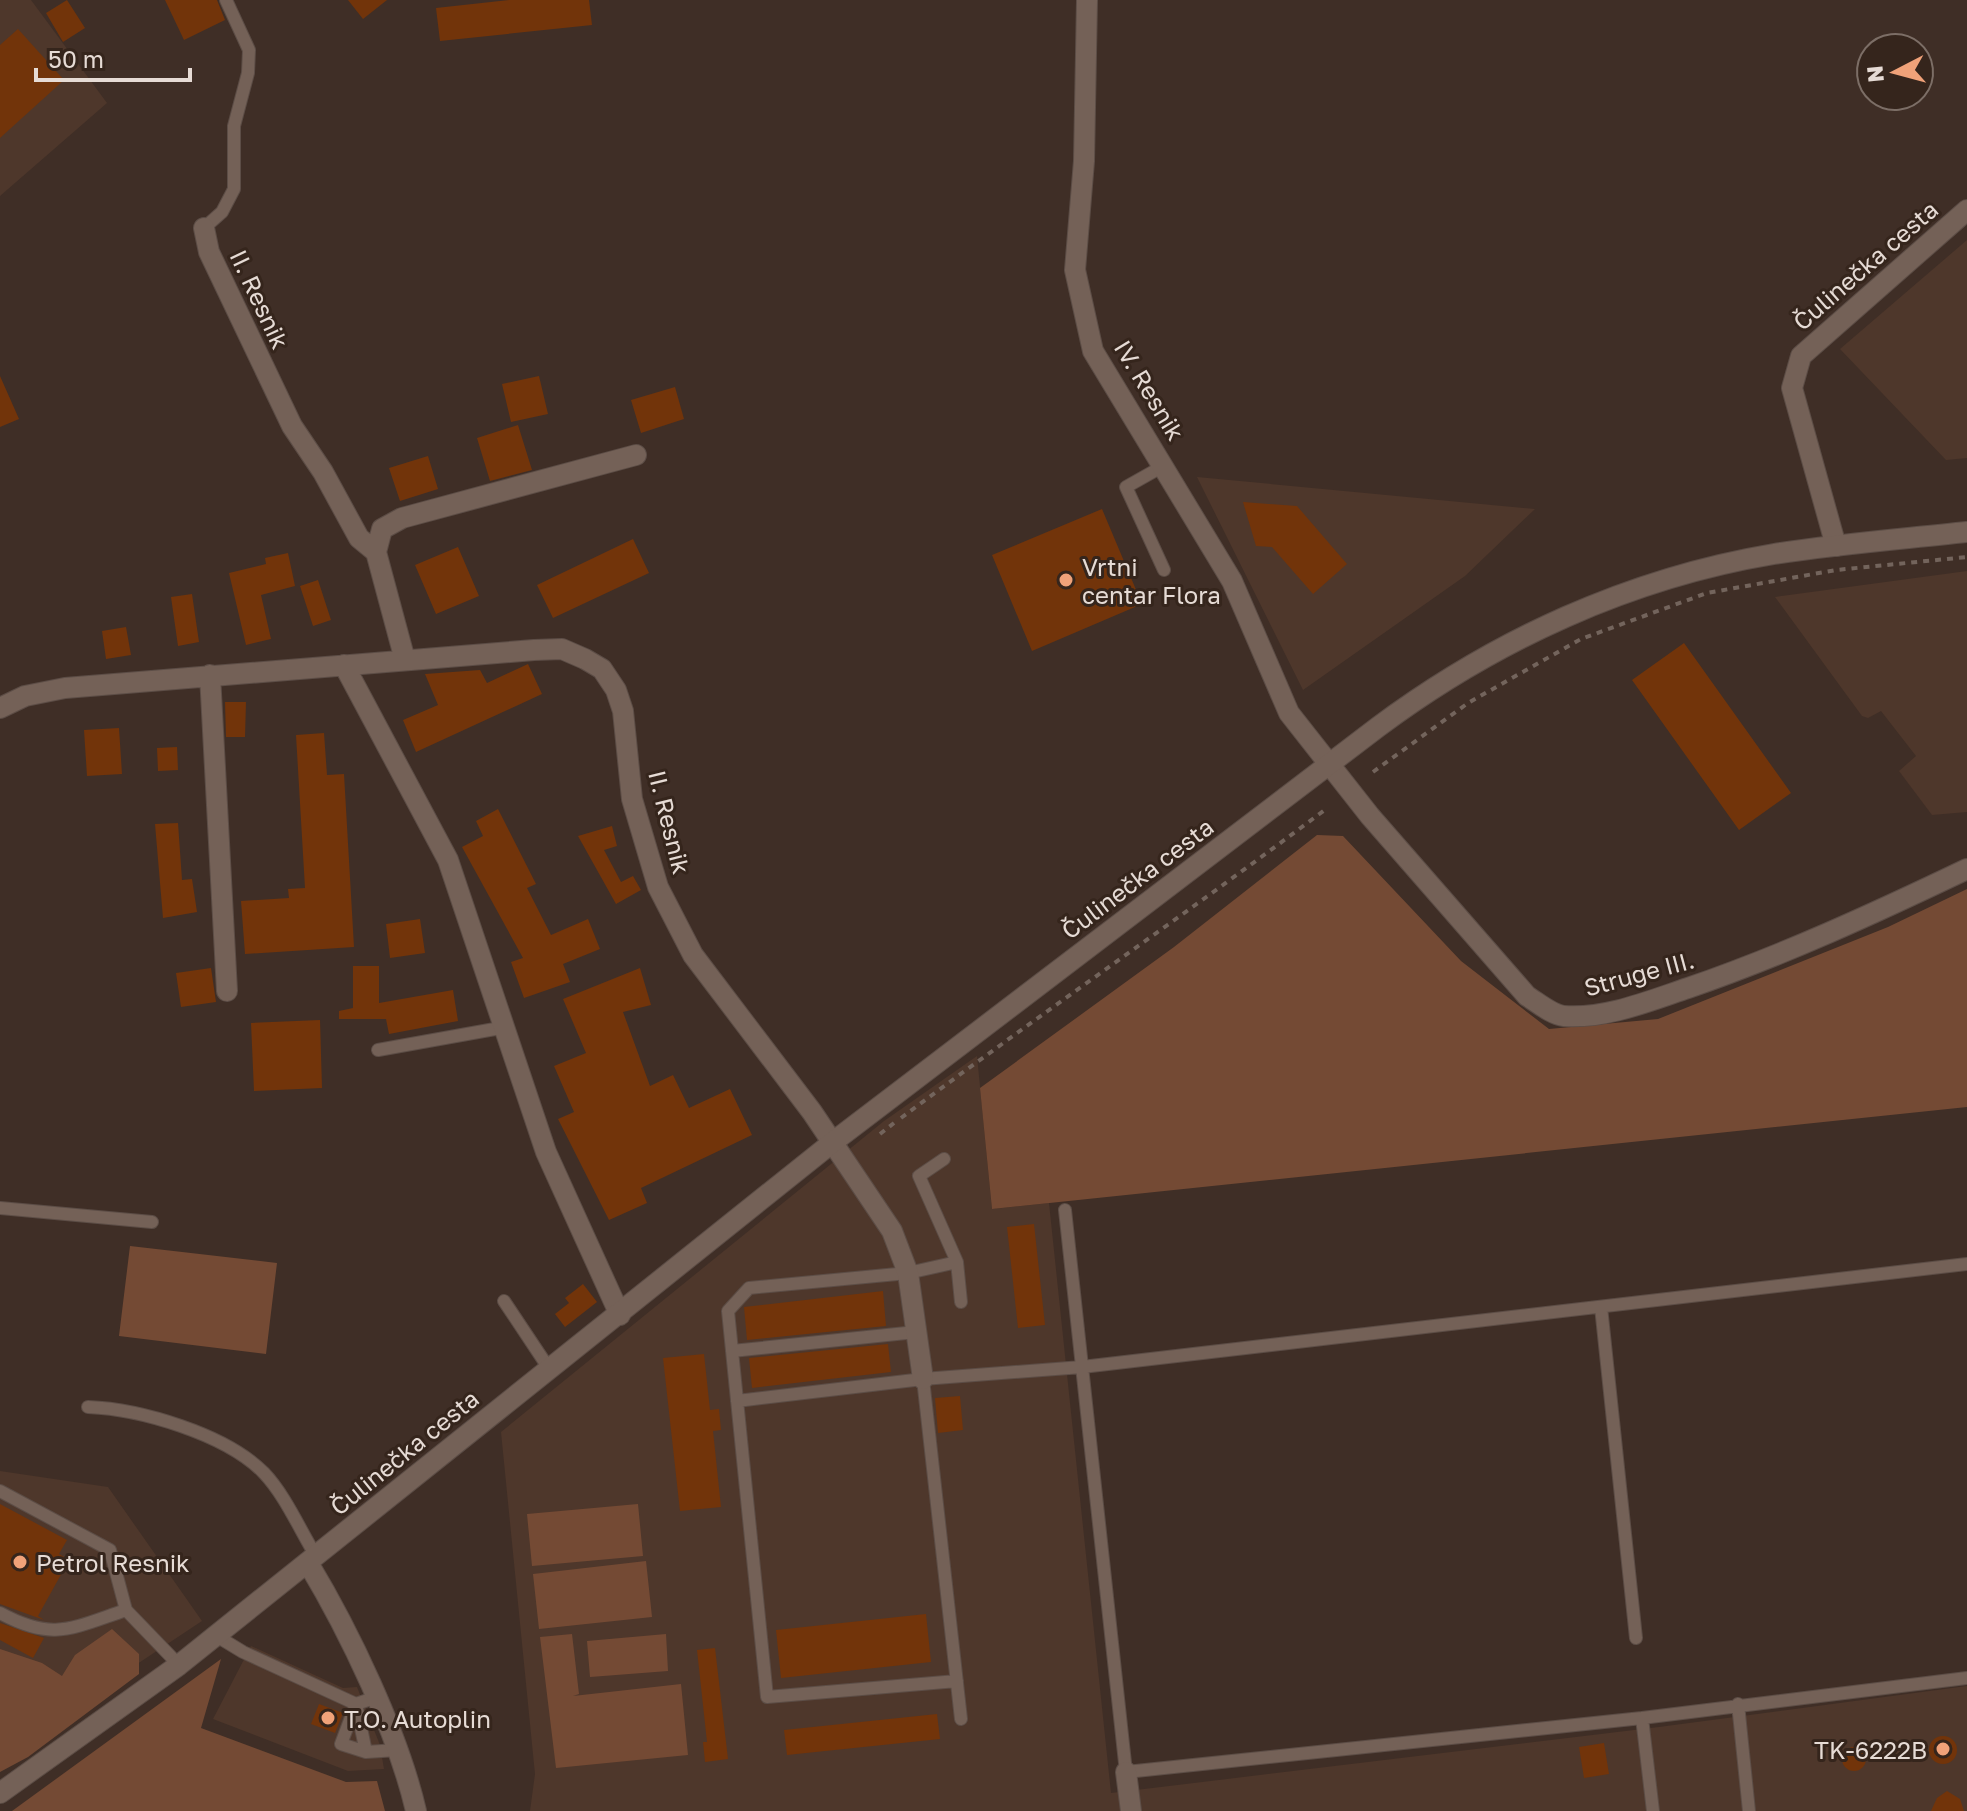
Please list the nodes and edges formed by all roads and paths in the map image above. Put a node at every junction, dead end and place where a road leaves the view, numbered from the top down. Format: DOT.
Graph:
graph roads {
  1 [pos="226,0"];
  2 [pos="1087,0"];
  3 [pos="1967,210"];
  4 [pos="204,228"];
  5 [pos="636,455"];
  6 [pos="1165,465"];
  7 [pos="1967,532"];
  8 [pos="1836,546"];
  9 [pos="376,552"];
  10 [pos="1967,557"];
  11 [pos="1164,570"];
  12 [pos="405,660"];
  13 [pos="344,665"];
  14 [pos="210,675"];
  15 [pos="0,708"];
  16 [pos="1331,763"];
  17 [pos="1373,772"];
  18 [pos="1326,809"];
  19 [pos="1962,872"];
  20 [pos="227,991"];
  21 [pos="506,1027"];
  22 [pos="378,1050"];
  23 [pos="880,1134"];
  24 [pos="833,1142"];
  25 [pos="944,1159"];
  26 [pos="0,1208"];
  27 [pos="1065,1210"];
  28 [pos="152,1222"];
  29 [pos="957,1262"];
  30 [pos="1967,1264"];
  31 [pos="908,1273"];
  32 [pos="504,1301"];
  33 [pos="961,1302"];
  34 [pos="1601,1307"];
  35 [pos="620,1315"];
  36 [pos="916,1332"];
  37 [pos="732,1351"];
  38 [pos="1082,1367"];
  39 [pos="550,1370"];
  40 [pos="923,1379"];
  41 [pos="737,1401"];
  42 [pos="88,1407"];
  43 [pos="0,1491"];
  44 [pos="312,1560"];
  45 [pos="126,1610"];
  46 [pos="0,1613"];
  47 [pos="215,1635"];
  48 [pos="1636,1638"];
  49 [pos="179,1665"];
  50 [pos="1967,1678"];
  51 [pos="957,1681"];
  52 [pos="365,1701"];
  53 [pos="1738,1704"];
  54 [pos="1642,1718"];
  55 [pos="961,1719"];
  56 [pos="397,1750"];
  57 [pos="366,1752"];
  58 [pos="1126,1772"];
  59 [pos="0,1793"];
  60 [pos="416,1811"];
  61 [pos="1131,1811"];
  62 [pos="1653,1811"];
  63 [pos="1749,1811"];
  1 -- 4 [label="lane"];
  2 -- 6 [label="street, IV. Resnik"];
  3 -- 8 [label="street, Čulinečka cesta"];
  4 -- 9 [label="street, II. Resnik"];
  5 -- 9 [label="street"];
  6 -- 11 [label="lane"];
  6 -- 16 [label="street, IV. Resnik"];
  7 -- 8 [label="street, Čulinečka cesta"];
  8 -- 16 [label="street, Čulinečka cesta"];
  9 -- 12 [label="street, II. Resnik"];
  10 -- 17 [label="path"];
  12 -- 13 [label="street, II. Resnik"];
  12 -- 24 [label="street, II. Resnik"];
  13 -- 14 [label="street, II. Resnik"];
  13 -- 21 [label="street"];
  14 -- 15 [label="street, II. Resnik"];
  14 -- 20 [label="street"];
  16 -- 19 [label="street, Struge III."];
  16 -- 24 [label="street, Čulinečka cesta"];
  18 -- 23 [label="path"];
  21 -- 22 [label="lane"];
  21 -- 35 [label="street"];
  24 -- 31 [label="street"];
  24 -- 35 [label="street, Čulinečka cesta"];
  25 -- 29 [label="lane"];
  26 -- 28 [label="lane"];
  27 -- 38 [label="lane"];
  29 -- 31 [label="lane"];
  29 -- 33 [label="lane"];
  30 -- 34 [label="lane"];
  31 -- 36 [label="street"];
  31 -- 37 [label="lane"];
  32 -- 39 [label="lane"];
  34 -- 38 [label="lane"];
  34 -- 48 [label="lane"];
  35 -- 39 [label="street, Čulinečka cesta"];
  36 -- 37 [label="lane"];
  36 -- 40 [label="street"];
  37 -- 41 [label="lane"];
  38 -- 40 [label="lane"];
  38 -- 58 [label="lane"];
  39 -- 44 [label="street, Čulinečka cesta"];
  40 -- 41 [label="lane"];
  40 -- 51 [label="lane"];
  41 -- 51 [label="lane"];
  42 -- 44 [label="lane"];
  43 -- 45 [label="lane"];
  44 -- 47 [label="street, Čulinečka cesta"];
  44 -- 52 [label="street"];
  45 -- 46 [label="lane"];
  45 -- 49 [label="lane"];
  47 -- 49 [label="street, Čulinečka cesta"];
  47 -- 52 [label="lane"];
  49 -- 59 [label="street, Čulinečka cesta"];
  50 -- 53 [label="lane"];
  51 -- 55 [label="lane"];
  52 -- 56 [label="street"];
  52 -- 57 [label="lane"];
  52 -- 57 [label="lane"];
  53 -- 54 [label="lane"];
  53 -- 63 [label="lane"];
  54 -- 58 [label="lane"];
  54 -- 62 [label="lane"];
  56 -- 57 [label="lane"];
  56 -- 60 [label="street"];
  58 -- 61 [label="street"];
}
